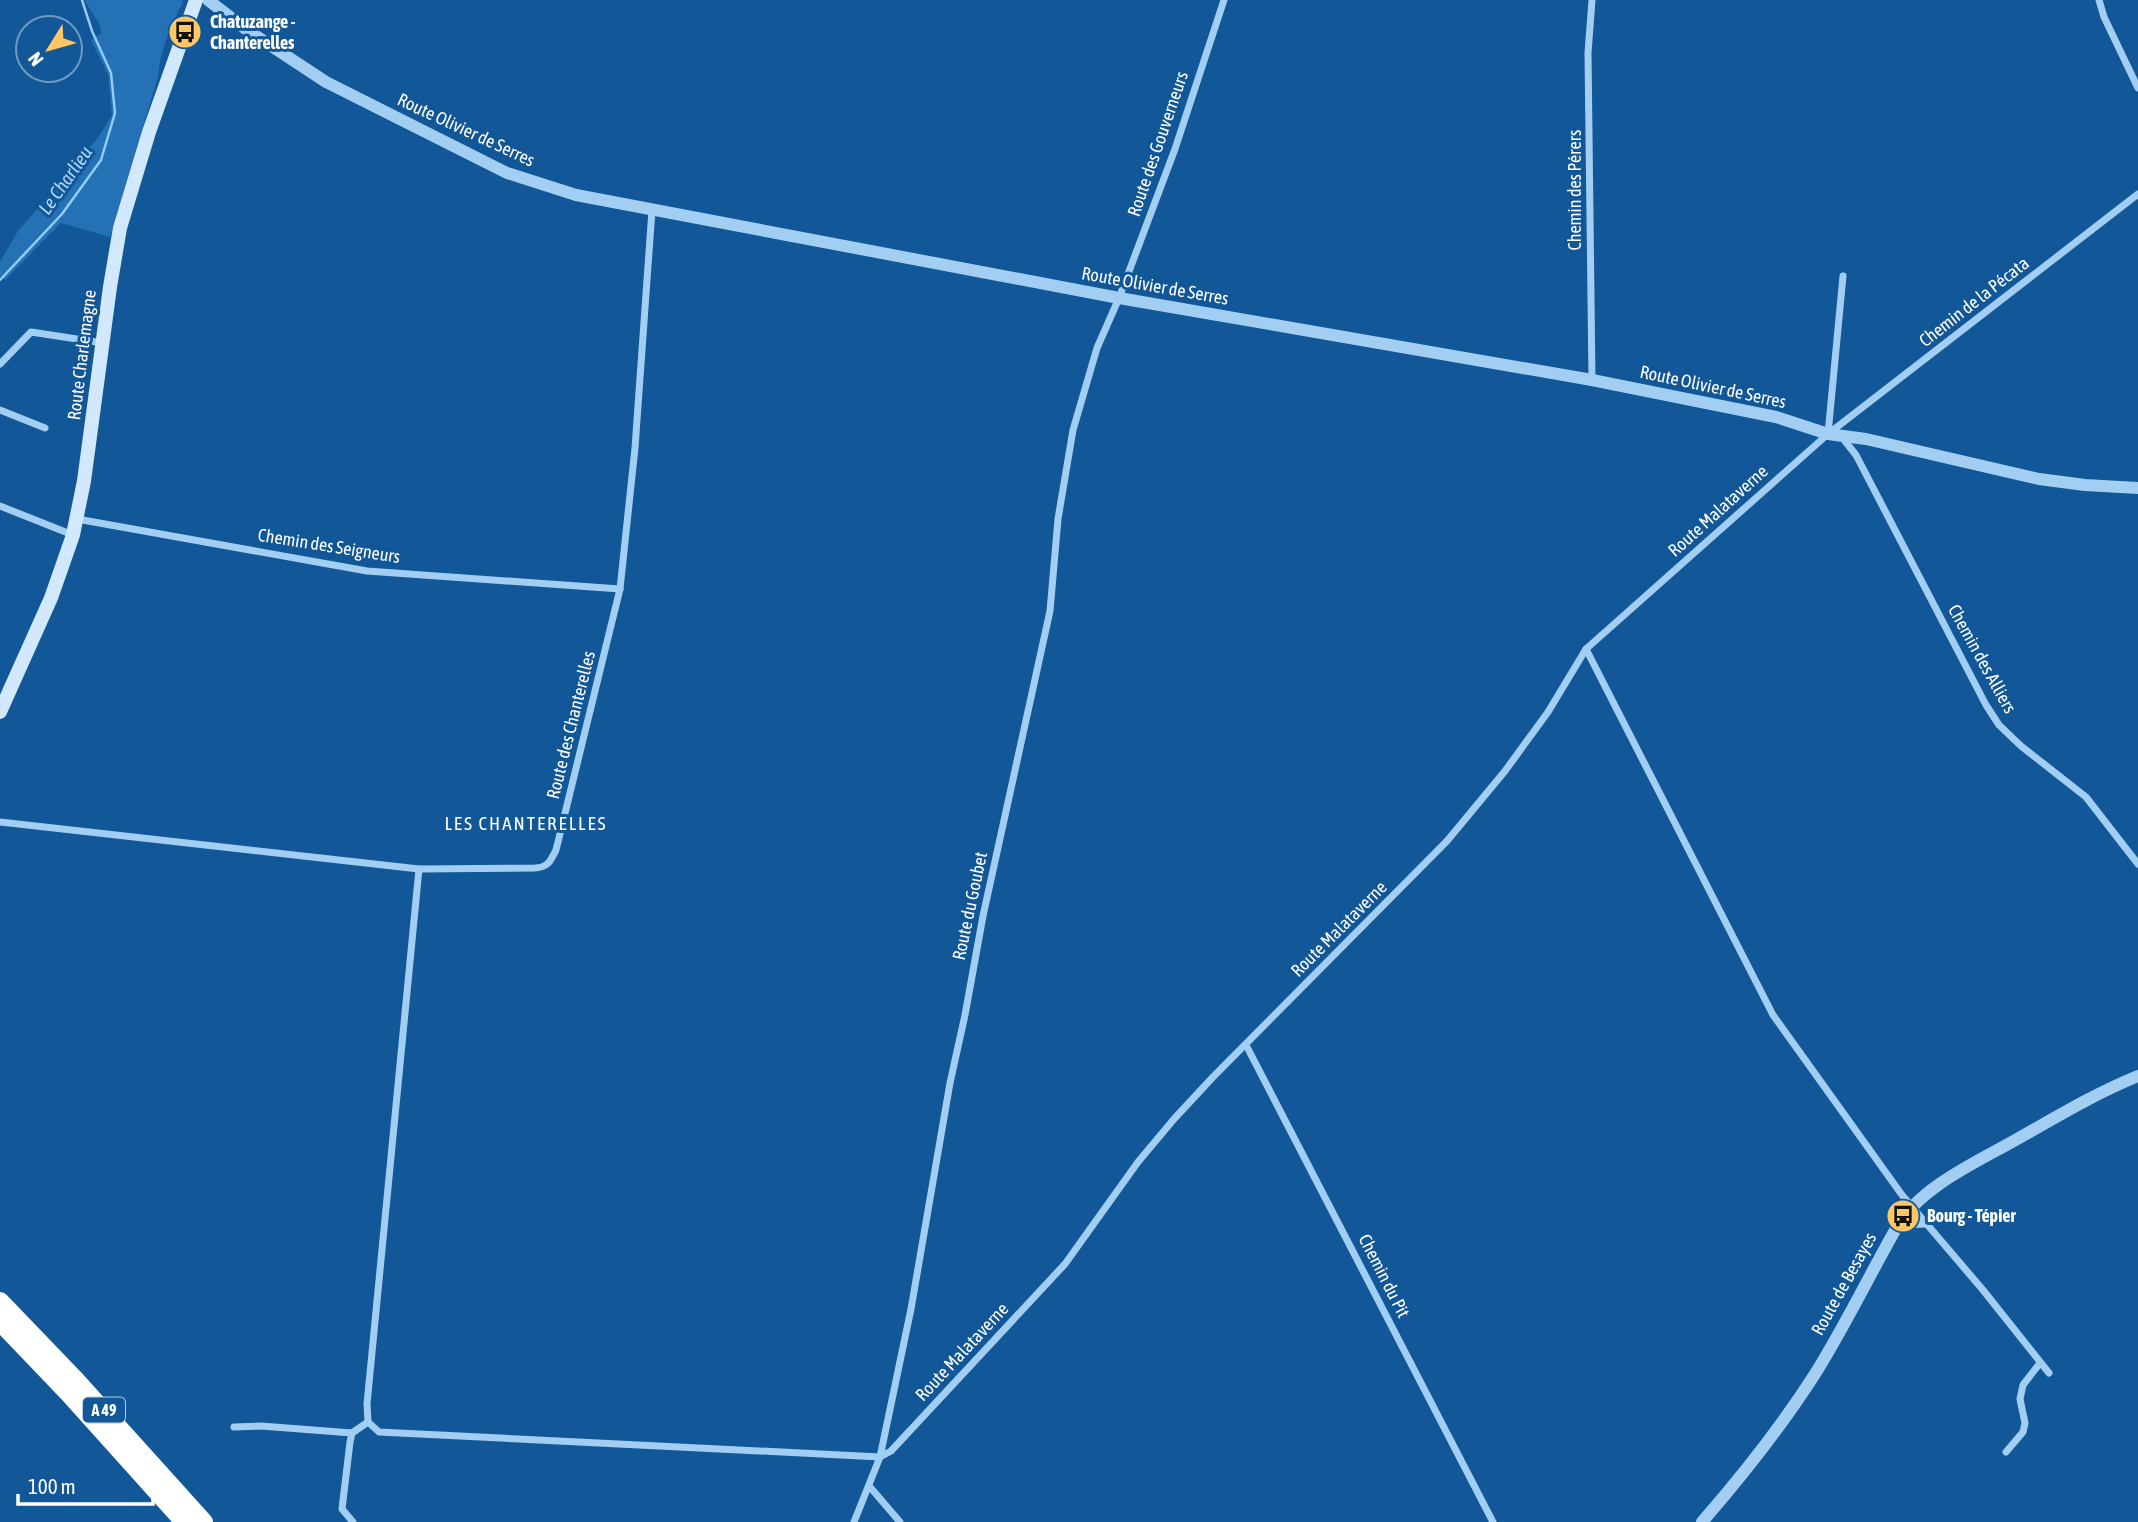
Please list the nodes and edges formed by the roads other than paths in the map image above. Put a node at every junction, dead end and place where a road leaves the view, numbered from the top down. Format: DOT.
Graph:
graph roads {
  1 [pos="196,0"];
  2 [pos="208,0"];
  3 [pos="1224,0"];
  4 [pos="1592,0"];
  5 [pos="2099,0"];
  6 [pos="2138,88"];
  7 [pos="2138,194"];
  8 [pos="652,210"];
  9 [pos="1843,276"];
  10 [pos="1119,298"];
  11 [pos="103,343"];
  12 [pos="0,364"];
  13 [pos="1592,380"];
  14 [pos="0,410"];
  15 [pos="45,428"];
  16 [pos="1834,435"];
  17 [pos="2138,488"];
  18 [pos="0,506"];
  19 [pos="77,519"];
  20 [pos="73,535"];
  21 [pos="620,589"];
  22 [pos="1586,649"];
  23 [pos="0,712"];
  24 [pos="0,822"];
  25 [pos="2138,864"];
  26 [pos="419,869"];
  27 [pos="1246,1045"];
  28 [pos="2138,1076"];
  29 [pos="1912,1206"];
  30 [pos="1926,1224"];
  31 [pos="1898,1225"];
  32 [pos="0,1301"];
  33 [pos="0,1322"];
  34 [pos="2040,1363"];
  35 [pos="2049,1373"];
  36 [pos="369,1422"];
  37 [pos="234,1427"];
  38 [pos="352,1433"];
  39 [pos="2006,1452"];
  40 [pos="880,1457"];
  41 [pos="870,1487"];
  42 [pos="184,1522"];
  43 [pos="204,1522"];
  44 [pos="353,1522"];
  45 [pos="854,1522"];
  46 [pos="900,1522"];
  47 [pos="1493,1522"];
  48 [pos="1702,1522"];
  1 -- 11 [label="main road, Route Charlemagne"];
  2 -- 8 [label="street, Route Olivier de Serres"];
  3 -- 10 [label="street, Route des Gouverneurs"];
  4 -- 13 [label="street, Chemin des Pérers"];
  5 -- 6 [label="street"];
  7 -- 16 [label="street, Chemin de la Pécata"];
  8 -- 10 [label="street, Route Olivier de Serres"];
  8 -- 21 [label="street, Route des Chanterelles"];
  9 -- 16 [label="street"];
  10 -- 13 [label="street, Route Olivier de Serres"];
  10 -- 40 [label="street, Route du Goubet"];
  11 -- 12 [label="street"];
  11 -- 19 [label="main road, Route Charlemagne"];
  13 -- 16 [label="street, Route Olivier de Serres"];
  14 -- 15 [label="street"];
  16 -- 17 [label="street, Route Olivier de Serres"];
  16 -- 22 [label="street, Route Malataverne"];
  16 -- 25 [label="street, Chemin des Alliers"];
  18 -- 20 [label="street"];
  19 -- 20 [label="main road, Route Charlemagne"];
  19 -- 21 [label="street, Chemin des Seigneurs"];
  20 -- 23 [label="main road, Route Charlemagne"];
  21 -- 26 [label="street, Route des Chanterelles"];
  22 -- 27 [label="street, Route Malataverne"];
  22 -- 29 [label="street"];
  24 -- 26 [label="street, Route des Chanterelles"];
  26 -- 36 [label="street"];
  27 -- 40 [label="street, Route Malataverne"];
  27 -- 47 [label="street, Chemin du Pit"];
  28 -- 29 [label="street, Route de Besayes"];
  29 -- 30 [label="street"];
  29 -- 31 [label="street, Route de Besayes"];
  30 -- 31 [label="street"];
  30 -- 34 [label="street"];
  31 -- 48 [label="street, Route de Besayes"];
  32 -- 43 [label="highway, A 49"];
  33 -- 42 [label="highway, A 49"];
  34 -- 35 [label="street"];
  34 -- 39 [label="street"];
  36 -- 38 [label="street"];
  36 -- 40 [label="street"];
  37 -- 38 [label="street"];
  38 -- 44 [label="street"];
  40 -- 41 [label="street, Route du Goubet"];
  41 -- 45 [label="street, Route du Goubet"];
  41 -- 46 [label="street"];
}
